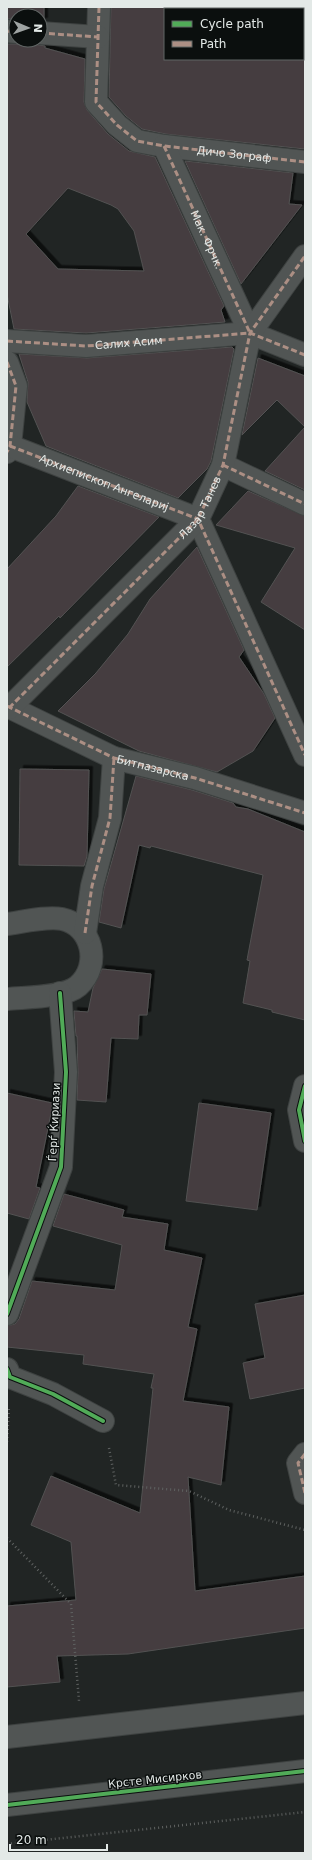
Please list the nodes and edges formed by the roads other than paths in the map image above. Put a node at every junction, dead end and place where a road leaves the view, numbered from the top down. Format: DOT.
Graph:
graph roads {
  1 [pos="99,7"];
  2 [pos="48,34"];
  3 [pos="98,37"];
  4 [pos="164,146"];
  5 [pos="305,162"];
  6 [pos="305,256"];
  7 [pos="250,333"];
  8 [pos="7,342"];
  9 [pos="305,354"];
  10 [pos="7,362"];
  11 [pos="9,449"];
  12 [pos="223,465"];
  13 [pos="305,504"];
  14 [pos="198,519"];
  15 [pos="8,707"];
  16 [pos="305,755"];
  17 [pos="114,758"];
  18 [pos="305,813"];
  19 [pos="7,924"];
  20 [pos="85,933"];
  21 [pos="60,993"];
  22 [pos="7,999"];
  23 [pos="305,1086"];
  24 [pos="305,1141"];
  25 [pos="7,1314"];
  26 [pos="8,1373"];
  27 [pos="104,1421"];
  28 [pos="305,1454"];
  29 [pos="305,1493"];
  30 [pos="305,1703"];
  31 [pos="7,1737"];
  32 [pos="305,1771"];
  33 [pos="7,1805"];
  1 -- 3 [label="street, Дичо Зограф"];
  2 -- 3 [label="street"];
  3 -- 4 [label="street, Дичо Зограф"];
  4 -- 5 [label="street, Дичо Зограф"];
  4 -- 7 [label="street, Мак. Фрчк."];
  6 -- 7 [label="street, Лазар Танев"];
  7 -- 8 [label="street, Салих Асим"];
  7 -- 9 [label="street"];
  7 -- 12 [label="street, Лазар Танев"];
  10 -- 11 [label="street"];
  11 -- 14 [label="street, Архиепископ Ангелариј"];
  12 -- 13 [label="street"];
  12 -- 14 [label="street, Лазар Танев"];
  14 -- 15 [label="street, Лазар Танев"];
  14 -- 16 [label="street"];
  15 -- 17 [label="street, Битпазарска"];
  17 -- 18 [label="street, Битпазарска"];
  17 -- 20 [label="street"];
  19 -- 20 [label="street"];
  20 -- 21 [label="street"];
  21 -- 22 [label="street"];
  21 -- 25 [label="street, Ѓерѓ Ќириази"];
  23 -- 24 [label="street"];
  26 -- 27 [label="street"];
  28 -- 29 [label="street"];
  30 -- 31 [label="street"];
  32 -- 33 [label="street, Крсте Мисирков"];
}
